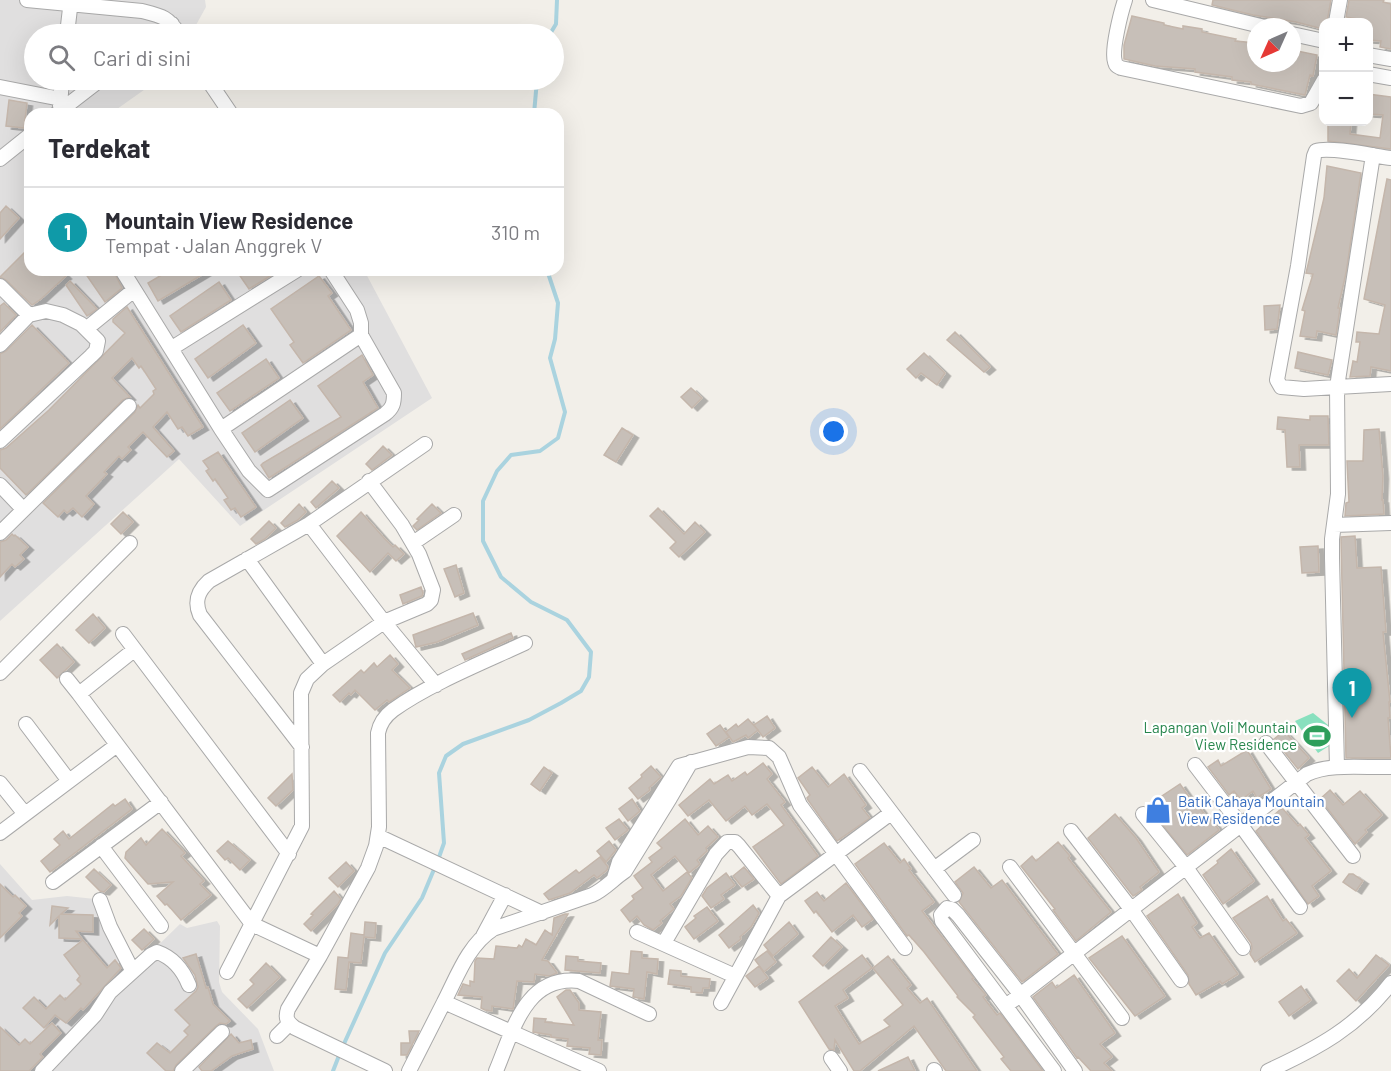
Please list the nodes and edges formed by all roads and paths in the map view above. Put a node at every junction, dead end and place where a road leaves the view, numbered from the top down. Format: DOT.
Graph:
graph roads {
  1 [pos="27,0"];
  2 [pos="1125,0"];
  3 [pos="1153,0"];
  4 [pos="1340,0"];
  5 [pos="70,3"];
  6 [pos="1337,18"];
  7 [pos="1247,23"];
  8 [pos="67,24"];
  9 [pos="170,24"];
  10 [pos="1301,36"];
  11 [pos="1319,40"];
  12 [pos="1373,56"];
  13 [pos="1391,59"];
  14 [pos="1373,75"];
  15 [pos="1391,78"];
  16 [pos="0,87"];
  17 [pos="1319,88"];
  18 [pos="61,90"];
  19 [pos="85,90"];
  20 [pos="215,90"];
  21 [pos="59,108"];
  22 [pos="227,108"];
  23 [pos="24,140"];
  24 [pos="1373,155"];
  25 [pos="1391,158"];
  26 [pos="0,159"];
  27 [pos="129,276"];
  28 [pos="287,276"];
  29 [pos="335,276"];
  30 [pos="0,286"];
  31 [pos="134,290"];
  32 [pos="29,315"];
  33 [pos="86,329"];
  34 [pos="361,335"];
  35 [pos="0,345"];
  36 [pos="171,348"];
  37 [pos="1391,384"];
  38 [pos="1337,387"];
  39 [pos="129,406"];
  40 [pos="221,429"];
  41 [pos="0,441"];
  42 [pos="425,444"];
  43 [pos="369,481"];
  44 [pos="0,485"];
  45 [pos="23,509"];
  46 [pos="454,515"];
  47 [pos="1391,523"];
  48 [pos="309,524"];
  49 [pos="1334,525"];
  50 [pos="0,532"];
  51 [pos="130,543"];
  52 [pos="413,543"];
  53 [pos="247,559"];
  54 [pos="384,622"];
  55 [pos="123,634"];
  56 [pos="525,643"];
  57 [pos="134,650"];
  58 [pos="323,664"];
  59 [pos="0,673"];
  60 [pos="67,679"];
  61 [pos="436,685"];
  62 [pos="79,694"];
  63 [pos="26,724"];
  64 [pos="1266,743"];
  65 [pos="117,745"];
  66 [pos="302,747"];
  67 [pos="1195,765"];
  68 [pos="1337,767"];
  69 [pos="1391,768"];
  70 [pos="860,771"];
  71 [pos="69,781"];
  72 [pos="1296,782"];
  73 [pos="0,783"];
  74 [pos="161,802"];
  75 [pos="891,813"];
  76 [pos="25,814"];
  77 [pos="1143,814"];
  78 [pos="1240,824"];
  79 [pos="1071,831"];
  80 [pos="0,833"];
  81 [pos="378,836"];
  82 [pos="973,840"];
  83 [pos="101,846"];
  84 [pos="836,853"];
  85 [pos="289,854"];
  86 [pos="1353,856"];
  87 [pos="1185,866"];
  88 [pos="1010,867"];
  89 [pos="934,869"];
  90 [pos="52,882"];
  91 [pos="505,895"];
  92 [pos="954,895"];
  93 [pos="779,896"];
  94 [pos="100,900"];
  95 [pos="1300,907"];
  96 [pos="1131,909"];
  97 [pos="542,913"];
  98 [pos="252,924"];
  99 [pos="161,926"];
  100 [pos="637,932"];
  101 [pos="483,936"];
  102 [pos="664,943"];
  103 [pos="905,948"];
  104 [pos="1243,948"];
  105 [pos="1073,952"];
  106 [pos="320,956"];
  107 [pos="132,970"];
  108 [pos="228,972"];
  109 [pos="735,976"];
  110 [pos="1181,980"];
  111 [pos="1391,983"];
  112 [pos="189,985"];
  113 [pos="1020,993"];
  114 [pos="444,1002"];
  115 [pos="721,1003"];
  116 [pos="1007,1005"];
  117 [pos="649,1014"];
  118 [pos="1122,1018"];
  119 [pos="289,1024"];
  120 [pos="222,1032"];
  121 [pos="513,1032"];
  122 [pos="277,1036"];
  123 [pos="831,1058"];
  124 [pos="42,1071"];
  125 [pos="182,1071"];
  126 [pos="385,1071"];
  127 [pos="409,1071"];
  128 [pos="496,1071"];
  129 [pos="599,1071"];
  130 [pos="840,1071"];
  131 [pos="1054,1071"];
  132 [pos="1075,1071"];
  133 [pos="1268,1071"];
  1 -- 5 [label="street"];
  2 -- 17 [label="street"];
  3 -- 7 [label="street"];
  4 -- 6 [label="street"];
  5 -- 8 [label="street"];
  5 -- 9 [label="street"];
  10 -- 11 [label="street"];
  12 -- 13 [label="street"];
  14 -- 15 [label="street"];
  16 -- 21 [label="street"];
  18 -- 21 [label="street"];
  19 -- 21 [label="street"];
  20 -- 22 [label="street"];
  23 -- 26 [label="street"];
  24 -- 25 [label="street"];
  24 -- 38 [label="street"];
  24 -- 38 [label="street"];
  27 -- 31 [label="street"];
  28 -- 36 [label="street"];
  29 -- 34 [label="street"];
  30 -- 32 [label="street"];
  31 -- 33 [label="street"];
  31 -- 36 [label="street"];
  32 -- 33 [label="street"];
  32 -- 35 [label="street"];
  33 -- 41 [label="street"];
  34 -- 40 [label="street"];
  34 -- 40 [label="street"];
  36 -- 40 [label="street"];
  37 -- 38 [label="street"];
  38 -- 49 [label="street"];
  39 -- 45 [label="street"];
  42 -- 43 [label="street"];
  43 -- 48 [label="street"];
  43 -- 52 [label="street"];
  44 -- 45 [label="street"];
  45 -- 50 [label="street"];
  46 -- 52 [label="street"];
  47 -- 49 [label="street"];
  48 -- 53 [label="street"];
  48 -- 54 [label="street"];
  49 -- 68 [label="street"];
  51 -- 59 [label="street"];
  52 -- 54 [label="street"];
  53 -- 58 [label="street"];
  53 -- 66 [label="street"];
  54 -- 58 [label="street"];
  54 -- 61 [label="street"];
  55 -- 57 [label="street"];
  56 -- 61 [label="street"];
  57 -- 62 [label="street"];
  57 -- 85 [label="street"];
  58 -- 66 [label="street"];
  60 -- 62 [label="street"];
  61 -- 81 [label="street"];
  62 -- 65 [label="street"];
  63 -- 71 [label="street"];
  64 -- 72 [label="street"];
  65 -- 71 [label="street"];
  65 -- 74 [label="street"];
  66 -- 85 [label="street"];
  67 -- 78 [label="street"];
  68 -- 69 [label="street"];
  68 -- 72 [label="street"];
  70 -- 75 [label="street"];
  71 -- 76 [label="street"];
  72 -- 78 [label="street"];
  72 -- 86 [label="street"];
  73 -- 76 [label="street"];
  74 -- 83 [label="street"];
  74 -- 98 [label="street"];
  75 -- 84 [label="street"];
  75 -- 89 [label="street"];
  76 -- 80 [label="street"];
  77 -- 87 [label="street"];
  78 -- 87 [label="street"];
  78 -- 95 [label="street"];
  79 -- 96 [label="street"];
  81 -- 91 [label="street"];
  81 -- 106 [label="street"];
  82 -- 89 [label="street"];
  83 -- 90 [label="street"];
  83 -- 99 [label="street"];
  84 -- 93 [label="street"];
  84 -- 97 [label="street"];
  84 -- 103 [label="street"];
  85 -- 98 [label="street"];
  87 -- 96 [label="street"];
  87 -- 104 [label="street"];
  88 -- 105 [label="street"];
  89 -- 92 [label="street"];
  91 -- 97 [label="street"];
  91 -- 101 [label="street"];
  93 -- 102 [label="street"];
  93 -- 109 [label="street"];
  94 -- 107 [label="street"];
  96 -- 105 [label="street"];
  96 -- 110 [label="street"];
  97 -- 101 [label="street"];
  98 -- 106 [label="street"];
  98 -- 108 [label="street"];
  100 -- 102 [label="street"];
  101 -- 114 [label="street"];
  102 -- 109 [label="street"];
  105 -- 113 [label="street"];
  105 -- 118 [label="street"];
  106 -- 119 [label="street"];
  107 -- 112 [label="street"];
  107 -- 124 [label="street"];
  109 -- 115 [label="street"];
  111 -- 133 [label="street"];
  113 -- 116 [label="street"];
  113 -- 116 [label="street"];
  113 -- 132 [label="street"];
  114 -- 121 [label="street"];
  114 -- 127 [label="street"];
  116 -- 131 [label="street"];
  117 -- 121 [label="street"];
  119 -- 122 [label="street"];
  119 -- 126 [label="street"];
  120 -- 125 [label="street"];
  121 -- 128 [label="street"];
  121 -- 129 [label="street"];
  123 -- 130 [label="street"];
}
